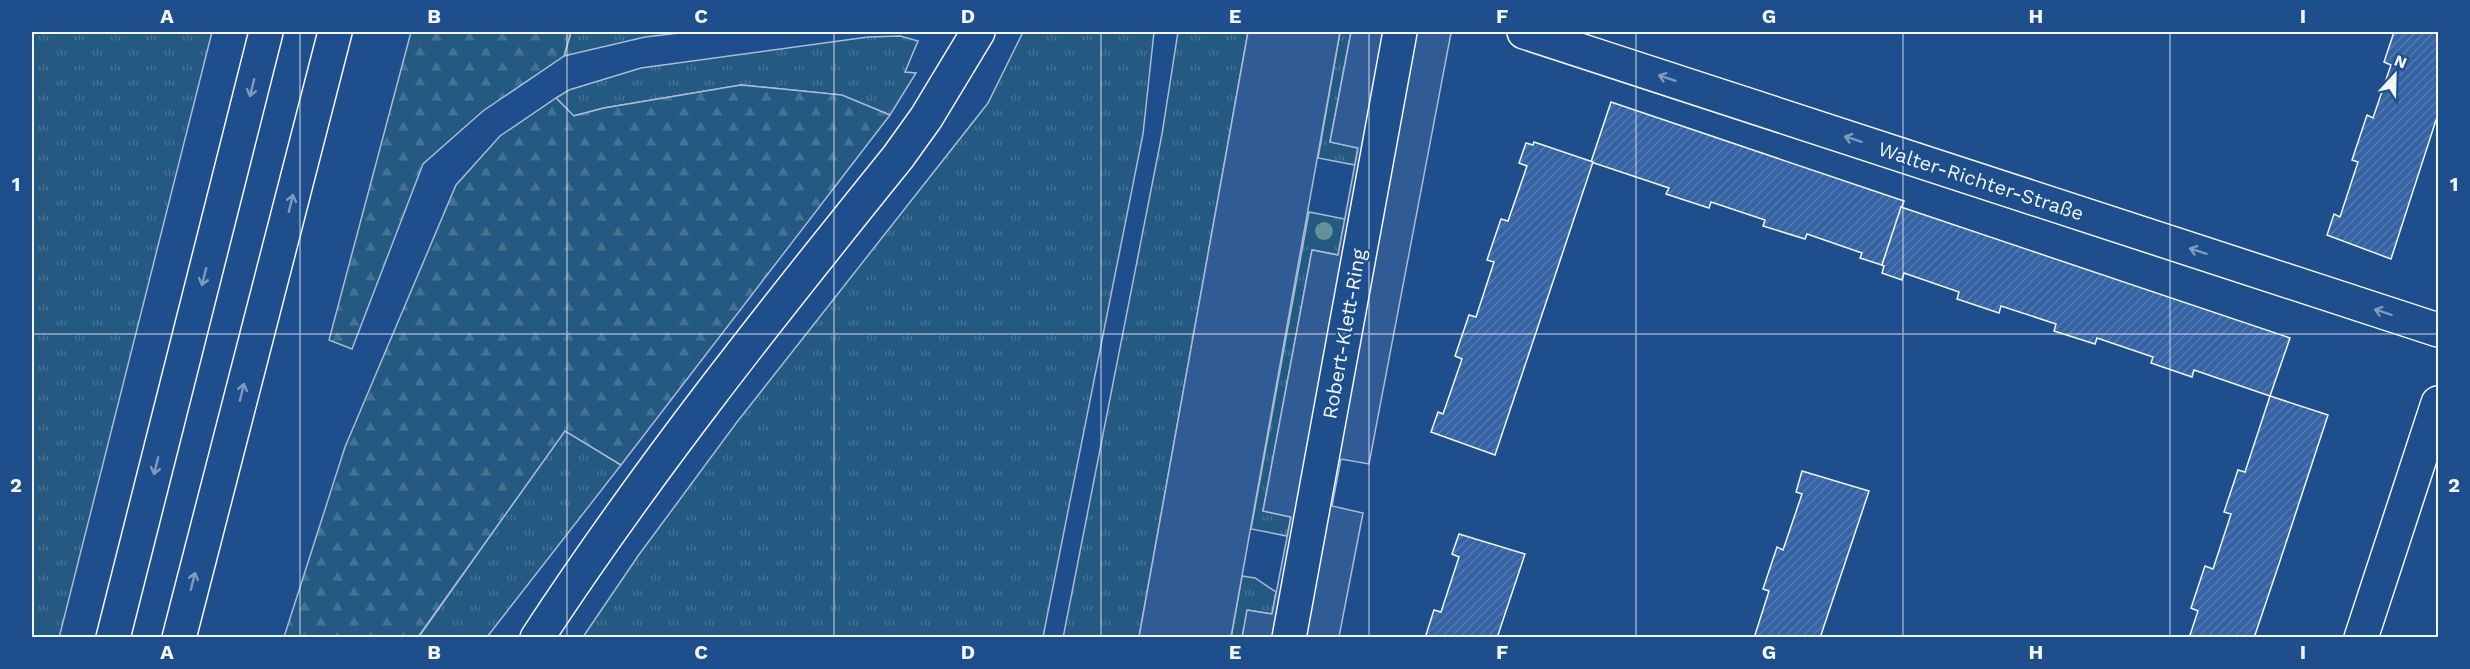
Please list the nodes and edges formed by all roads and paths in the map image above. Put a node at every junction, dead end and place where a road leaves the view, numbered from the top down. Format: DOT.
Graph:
graph roads {
  1 [pos="266,32"];
  2 [pos="335,32"];
  3 [pos="967,32"];
  4 [pos="978,32"];
  5 [pos="1400,32"];
  6 [pos="1524,32"];
  7 [pos="949,76"];
  8 [pos="2439,330"];
  9 [pos="2439,403"];
  10 [pos="113,638"];
  11 [pos="179,638"];
  12 [pos="537,638"];
  13 [pos="1289,638"];
  14 [pos="2361,638"];
  1 -- 10 [label="main road, one-way"];
  11 -- 2 [label="main road, one-way"];
  3 -- 7 [label="main road"];
  4 -- 7 [label="main road"];
  5 -- 13 [label="main road, Robert-Klett-Ring"];
  8 -- 6 [label="main road, Walter-Richter-Straße, one-way"];
  7 -- 12 [label="main road"];
  9 -- 14 [label="main road"];
}
